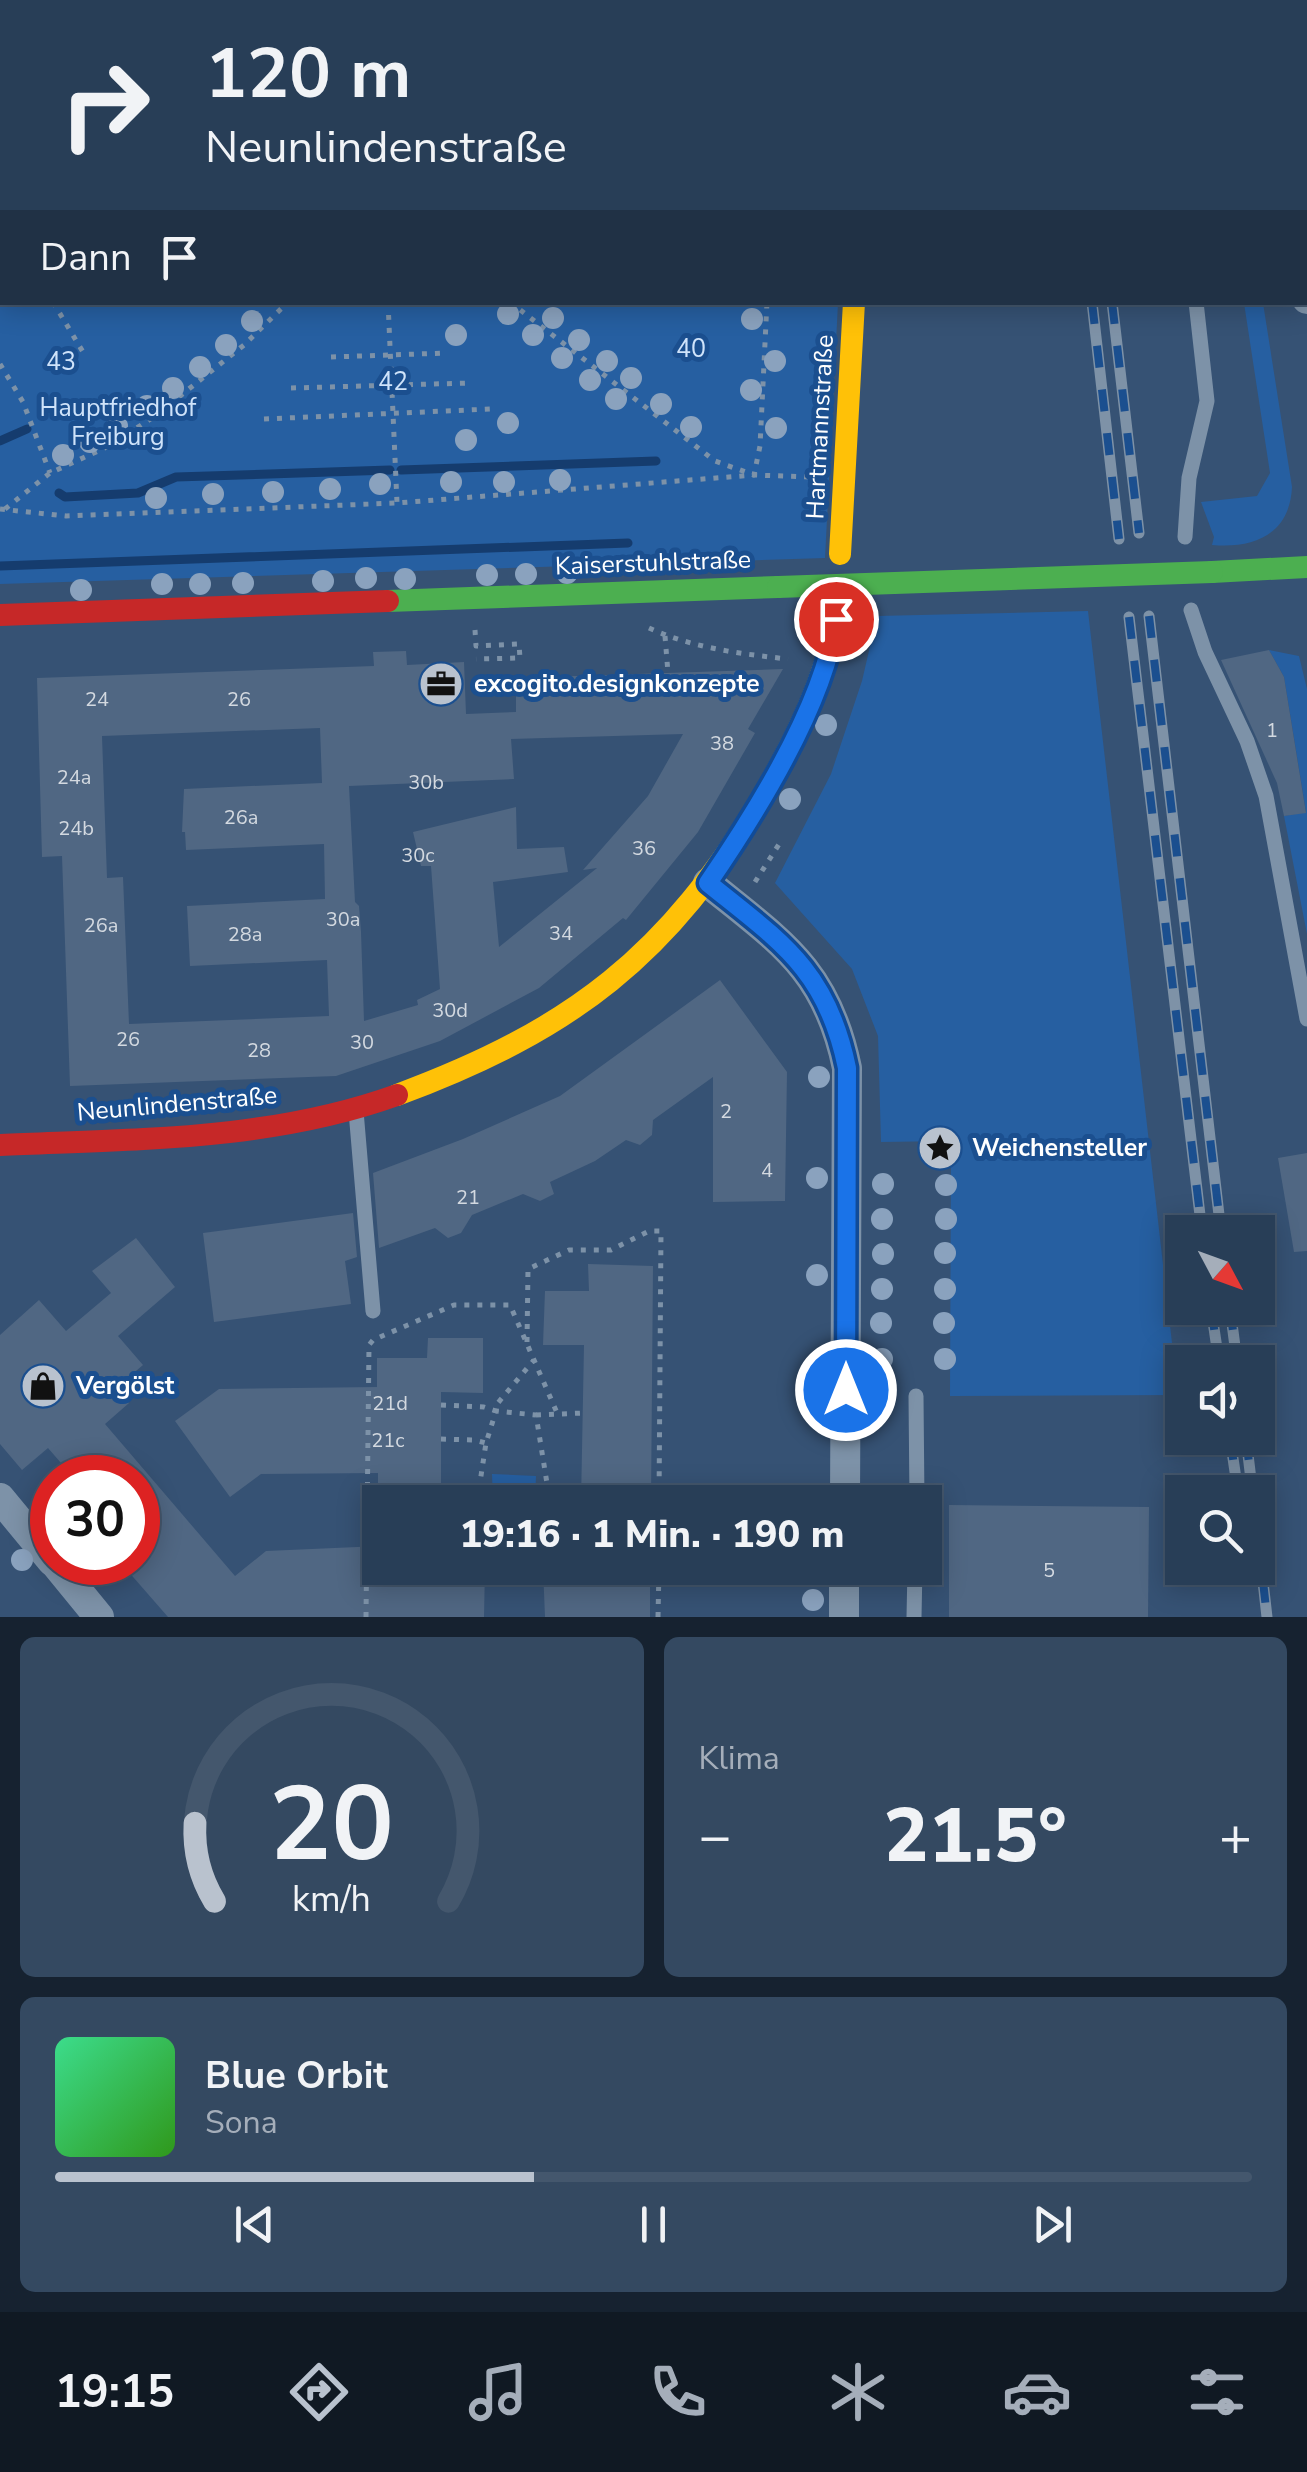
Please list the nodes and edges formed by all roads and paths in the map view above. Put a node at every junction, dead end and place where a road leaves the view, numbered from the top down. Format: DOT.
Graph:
graph roads {
  1 [pos="55,305"];
  2 [pos="285,305"];
  3 [pos="388,305"];
  4 [pos="514,305"];
  5 [pos="767,305"];
  6 [pos="854,305"];
  7 [pos="1196,305"];
  8 [pos="83,352"];
  9 [pos="447,353"];
  10 [pos="391,355"];
  11 [pos="331,357"];
  12 [pos="0,364"];
  13 [pos="470,383"];
  14 [pos="392,386"];
  15 [pos="291,388"];
  16 [pos="491,410"];
  17 [pos="392,416"];
  18 [pos="264,420"];
  19 [pos="50,473"];
  20 [pos="754,476"];
  21 [pos="845,480"];
  22 [pos="398,502"];
  23 [pos="3,509"];
  24 [pos="1185,537"];
  25 [pos="840,554"];
  26 [pos="1307,567"];
  27 [pos="1191,610"];
  28 [pos="0,615"];
  29 [pos="836,619"];
  30 [pos="649,628"];
  31 [pos="665,636"];
  32 [pos="476,646"];
  33 [pos="476,659"];
  34 [pos="826,663"];
  35 [pos="668,673"];
  36 [pos="708,883"];
  37 [pos="1307,1019"];
  38 [pos="356,1110"];
  39 [pos="0,1145"];
  40 [pos="373,1311"];
  41 [pos="527,1344"];
  42 [pos="534,1360"];
  43 [pos="916,1396"];
  44 [pos="368,1403"];
  45 [pos="378,1403"];
  46 [pos="441,1406"];
  47 [pos="496,1411"];
  48 [pos="652,1412"];
  49 [pos="660,1412"];
  50 [pos="583,1413"];
  51 [pos="536,1415"];
  52 [pos="558,1415"];
  53 [pos="368,1438"];
  54 [pos="378,1438"];
  55 [pos="441,1440"];
  56 [pos="486,1444"];
  57 [pos="368,1485"];
  58 [pos="480,1485"];
  59 [pos="547,1485"];
  60 [pos="659,1485"];
  61 [pos="845,1485"];
  62 [pos="917,1485"];
  63 [pos="0,1498"];
  64 [pos="30,1534"];
  65 [pos="72,1585"];
  66 [pos="367,1585"];
  67 [pos="658,1585"];
  68 [pos="844,1585"];
  69 [pos="915,1585"];
  70 [pos="367,1592"];
  71 [pos="378,1592"];
  72 [pos="650,1600"];
  73 [pos="658,1600"];
  74 [pos="99,1617"];
  75 [pos="366,1617"];
  76 [pos="658,1617"];
  77 [pos="844,1617"];
  78 [pos="914,1617"];
  1 -- 8 [label="path"];
  2 -- 19 [label="path"];
  3 -- 10 [label="path"];
  4 -- 20 [label="path"];
  5 -- 20 [label="path"];
  6 -- 21 [label="street, Hartmannstraße"];
  7 -- 24 [label="lane"];
  9 -- 10 [label="path"];
  10 -- 11 [label="path"];
  10 -- 14 [label="path"];
  12 -- 19 [label="path"];
  13 -- 14 [label="path"];
  14 -- 15 [label="path"];
  14 -- 17 [label="path"];
  16 -- 17 [label="path"];
  17 -- 18 [label="path"];
  17 -- 22 [label="path"];
  19 -- 23 [label="path"];
  20 -- 21 [label="path"];
  20 -- 22 [label="path"];
  21 -- 25 [label="street, Hartmannstraße"];
  22 -- 23 [label="path"];
  26 -- 28 [label="street, Kaiserstuhlstraße, bridge"];
  27 -- 37 [label="lane"];
  29 -- 34 [label="street, Neunlindenstraße"];
  30 -- 31 [label="path"];
  31 -- 34 [label="path"];
  31 -- 35 [label="path"];
  32 -- 33 [label="path"];
  34 -- 36 [label="street, Neunlindenstraße"];
  36 -- 38 [label="street, Neunlindenstraße"];
  36 -- 61 [label="street"];
  38 -- 39 [label="street, Neunlindenstraße"];
  38 -- 40 [label="lane"];
  41 -- 42 [label="path"];
  41 -- 44 [label="path"];
  41 -- 49 [label="path"];
  42 -- 47 [label="path"];
  42 -- 52 [label="path"];
  43 -- 62 [label="lane"];
  44 -- 45 [label="path"];
  44 -- 53 [label="path"];
  46 -- 47 [label="path"];
  47 -- 51 [label="path"];
  47 -- 56 [label="path"];
  48 -- 49 [label="path"];
  49 -- 60 [label="path"];
  50 -- 52 [label="path"];
  51 -- 52 [label="path"];
  51 -- 59 [label="path"];
  53 -- 54 [label="path"];
  53 -- 57 [label="path"];
  55 -- 56 [label="path"];
  56 -- 58 [label="path"];
  63 -- 64 [label="street"];
  65 -- 74 [label="street"];
  66 -- 70 [label="path"];
  67 -- 73 [label="path"];
  68 -- 77 [label="street"];
  69 -- 78 [label="lane"];
  70 -- 71 [label="path"];
  70 -- 75 [label="path"];
  72 -- 73 [label="path"];
  73 -- 76 [label="path"];
}
